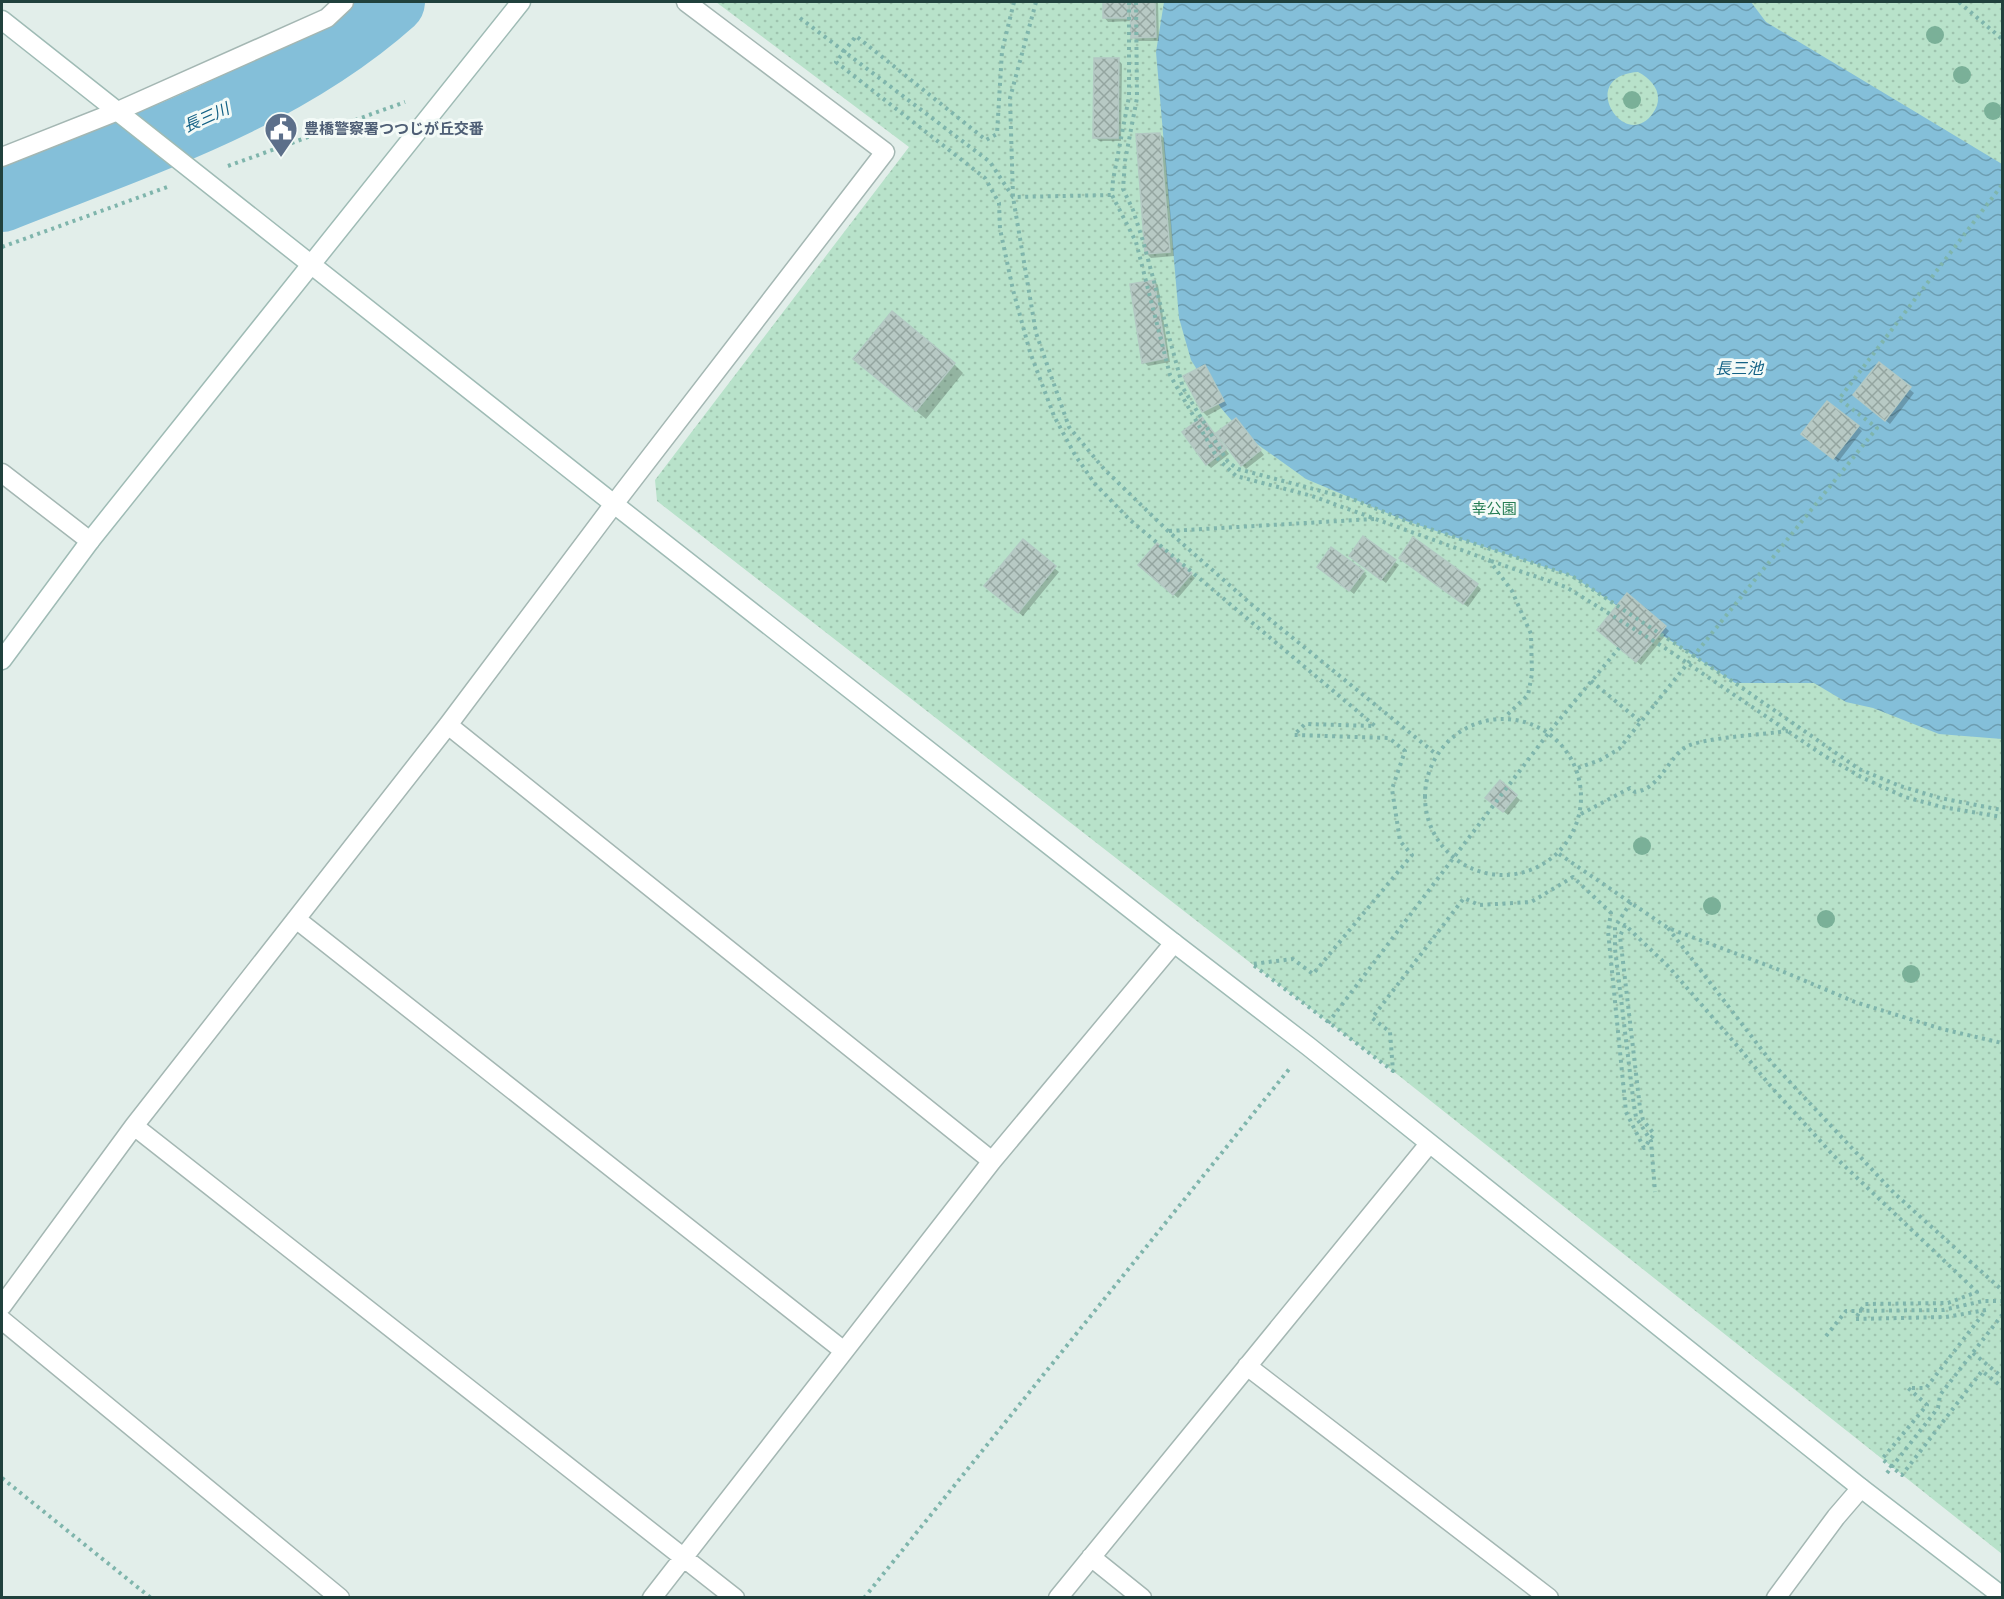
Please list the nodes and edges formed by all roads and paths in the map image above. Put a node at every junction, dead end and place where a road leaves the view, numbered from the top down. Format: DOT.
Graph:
graph roads {
  1 [pos="344,2"];
  2 [pos="521,2"];
  3 [pos="686,2"];
  4 [pos="1014,2"];
  5 [pos="1036,2"];
  6 [pos="1129,2"];
  7 [pos="1136,2"];
  8 [pos="1959,2"];
  9 [pos="800,18"];
  10 [pos="2,20"];
  11 [pos="2002,39"];
  12 [pos="118,111"];
  13 [pos="2,158"];
  14 [pos="2002,185"];
  15 [pos="1112,195"];
  16 [pos="1012,197"];
  17 [pos="312,265"];
  18 [pos="2,473"];
  19 [pos="614,504"];
  20 [pos="1376,519"];
  21 [pos="1168,531"];
  22 [pos="90,541"];
  23 [pos="1489,560"];
  24 [pos="1618,648"];
  25 [pos="2,660"];
  26 [pos="1591,681"];
  27 [pos="1506,716"];
  28 [pos="1641,722"];
  29 [pos="448,725"];
  30 [pos="1550,731"];
  31 [pos="1788,731"];
  32 [pos="1436,754"];
  33 [pos="1578,768"];
  34 [pos="2002,810"];
  35 [pos="1581,814"];
  36 [pos="2002,817"];
  37 [pos="1559,854"];
  38 [pos="1453,859"];
  39 [pos="1631,902"];
  40 [pos="296,919"];
  41 [pos="1668,928"];
  42 [pos="1174,943"];
  43 [pos="2002,1043"];
  44 [pos="1308,1046"];
  45 [pos="134,1126"];
  46 [pos="1429,1144"];
  47 [pos="992,1161"];
  48 [pos="1655,1192"];
  49 [pos="2002,1290"];
  50 [pos="2002,1301"];
  51 [pos="2,1306"];
  52 [pos="2002,1315"];
  53 [pos="2,1320"];
  54 [pos="1826,1336"];
  55 [pos="844,1351"];
  56 [pos="1973,1353"];
  57 [pos="1247,1366"];
  58 [pos="2002,1377"];
  59 [pos="2002,1388"];
  60 [pos="1886,1475"];
  61 [pos="2,1478"];
  62 [pos="1861,1488"];
  63 [pos="1091,1557"];
  64 [pos="684,1558"];
  65 [pos="2002,1596"];
  66 [pos="151,1598"];
  67 [pos="340,1598"];
  68 [pos="652,1598"];
  69 [pos="735,1598"];
  70 [pos="864,1598"];
  71 [pos="1058,1598"];
  72 [pos="1142,1598"];
  73 [pos="1549,1598"];
  74 [pos="1776,1598"];
  1 -- 12 [label="street"];
  2 -- 17 [label="street"];
  3 -- 19 [label="street"];
  4 -- 59 [label="path"];
  5 -- 16 [label="path"];
  6 -- 15 [label="path"];
  7 -- 34 [label="path"];
  8 -- 11 [label="path"];
  9 -- 16 [label="path"];
  10 -- 12 [label="street"];
  12 -- 13 [label="street"];
  12 -- 17 [label="street"];
  14 -- 28 [label="path, bridge"];
  15 -- 16 [label="path"];
  15 -- 20 [label="path"];
  16 -- 21 [label="path"];
  17 -- 19 [label="street"];
  17 -- 22 [label="street"];
  18 -- 22 [label="street"];
  19 -- 29 [label="street"];
  19 -- 42 [label="street"];
  20 -- 21 [label="path"];
  20 -- 23 [label="path"];
  21 -- 32 [label="path"];
  22 -- 25 [label="street"];
  23 -- 27 [label="path"];
  23 -- 31 [label="path"];
  24 -- 26 [label="path"];
  26 -- 28 [label="path"];
  26 -- 30 [label="path"];
  27 -- 30 [label="path"];
  27 -- 32 [label="path"];
  28 -- 33 [label="path"];
  29 -- 40 [label="street"];
  29 -- 47 [label="street"];
  30 -- 33 [label="path"];
  30 -- 38 [label="path"];
  31 -- 35 [label="path"];
  31 -- 36 [label="path"];
  32 -- 38 [label="path"];
  33 -- 35 [label="path"];
  35 -- 37 [label="path"];
  37 -- 38 [label="path"];
  37 -- 39 [label="path"];
  38 -- 44 [label="path"];
  39 -- 41 [label="path"];
  39 -- 48 [label="path"];
  40 -- 45 [label="street"];
  40 -- 55 [label="street"];
  41 -- 43 [label="path"];
  41 -- 49 [label="path"];
  42 -- 44 [label="street"];
  42 -- 47 [label="street"];
  44 -- 46 [label="street"];
  44 -- 70 [label="path"];
  45 -- 51 [label="street"];
  45 -- 64 [label="street"];
  46 -- 57 [label="street"];
  46 -- 62 [label="street"];
  47 -- 55 [label="street"];
  50 -- 54 [label="path"];
  52 -- 56 [label="path"];
  53 -- 67 [label="street"];
  55 -- 64 [label="street"];
  56 -- 58 [label="path"];
  56 -- 60 [label="path"];
  57 -- 63 [label="street"];
  57 -- 73 [label="street"];
  61 -- 66 [label="path"];
  62 -- 65 [label="street"];
  62 -- 74 [label="street"];
  63 -- 71 [label="street"];
  63 -- 72 [label="street"];
  64 -- 68 [label="street"];
  64 -- 69 [label="street"];
}
